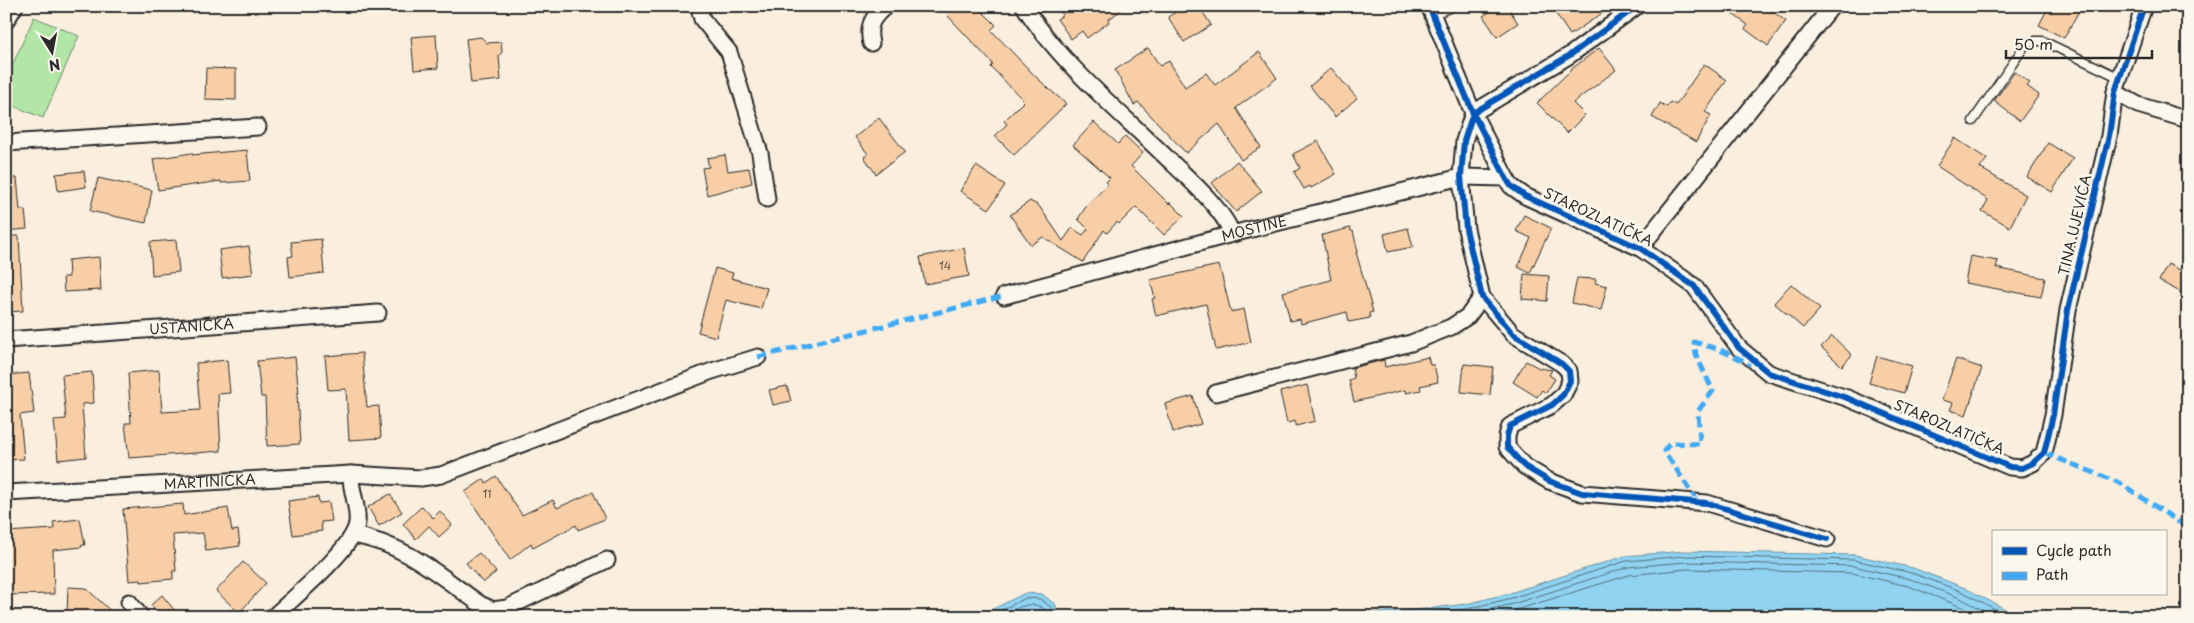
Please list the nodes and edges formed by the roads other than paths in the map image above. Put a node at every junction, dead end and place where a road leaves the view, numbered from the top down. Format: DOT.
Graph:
graph roads {
  1 [pos="15,6"];
  2 [pos="702,6"];
  3 [pos="886,6"];
  4 [pos="1024,6"];
  5 [pos="1454,6"];
  6 [pos="1637,6"];
  7 [pos="1832,6"];
  8 [pos="2144,6"];
  9 [pos="1430,11"];
  10 [pos="6,21"];
  11 [pos="870,44"];
  12 [pos="2120,78"];
  13 [pos="2115,92"];
  14 [pos="1473,113"];
  15 [pos="2188,120"];
  16 [pos="1973,122"];
  17 [pos="258,127"];
  18 [pos="6,143"];
  19 [pos="1461,177"];
  20 [pos="1506,178"];
  21 [pos="767,198"];
  22 [pos="1232,234"];
  23 [pos="1640,248"];
  24 [pos="1004,296"];
  25 [pos="1482,297"];
  26 [pos="378,313"];
  27 [pos="6,340"];
  28 [pos="758,356"];
  29 [pos="1216,393"];
  30 [pos="2044,453"];
  31 [pos="351,474"];
  32 [pos="6,493"];
  33 [pos="354,535"];
  34 [pos="1827,539"];
  35 [pos="607,560"];
  36 [pos="130,602"];
  37 [pos="141,617"];
  38 [pos="273,617"];
  1 -- 10 [label="street"];
  2 -- 21 [label="street"];
  3 -- 11 [label="street"];
  4 -- 22 [label="street"];
  5 -- 9 [label="lane"];
  6 -- 14 [label="street"];
  7 -- 23 [label="street"];
  8 -- 12 [label="street, TINA UJEVIĆA"];
  9 -- 14 [label="street, STAROZLATIČKA"];
  12 -- 13 [label="street, TINA UJEVIĆA"];
  12 -- 16 [label="lane"];
  13 -- 15 [label="street"];
  13 -- 30 [label="street, TINA UJEVIĆA"];
  14 -- 19 [label="street"];
  14 -- 20 [label="street, STAROZLATIČKA"];
  17 -- 18 [label="street"];
  19 -- 20 [label="street, MOSTINE"];
  19 -- 22 [label="street, MOSTINE"];
  19 -- 25 [label="street"];
  20 -- 23 [label="street, STAROZLATIČKA"];
  22 -- 24 [label="street, MOSTINE"];
  23 -- 30 [label="street, STAROZLATIČKA"];
  25 -- 29 [label="street"];
  25 -- 34 [label="street"];
  26 -- 27 [label="street, USTANIČKA"];
  28 -- 31 [label="street, MARTINIĆKA"];
  31 -- 32 [label="street, MARTINIĆKA"];
  31 -- 33 [label="street"];
  33 -- 35 [label="street"];
  33 -- 38 [label="street"];
  36 -- 37 [label="street"];
}
